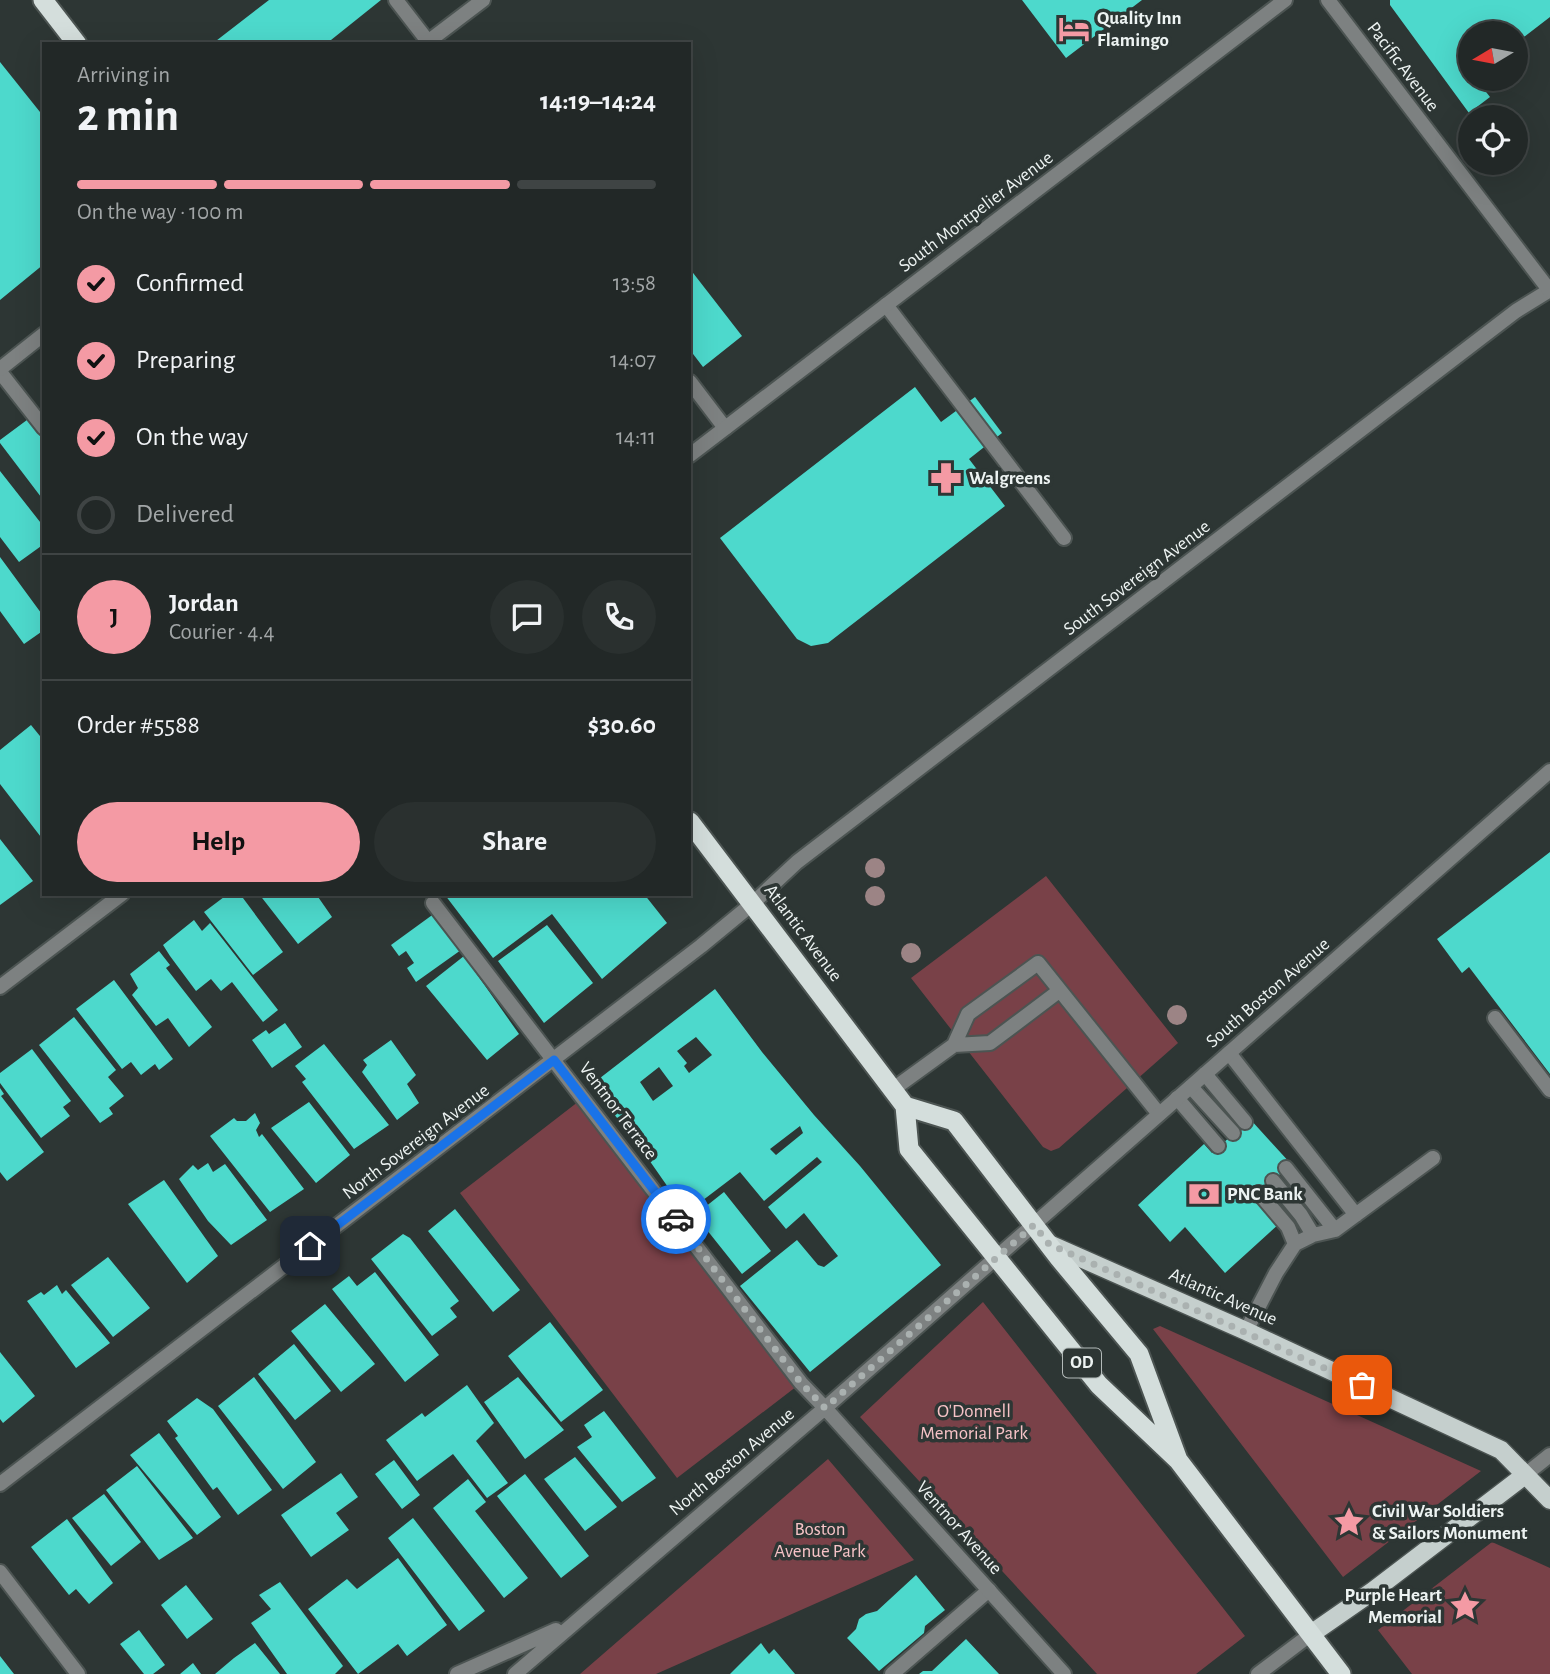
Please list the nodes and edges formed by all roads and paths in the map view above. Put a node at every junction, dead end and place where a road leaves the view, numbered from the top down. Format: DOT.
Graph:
graph roads {
  1 [pos="43,0"];
  2 [pos="396,0"];
  3 [pos="483,0"];
  4 [pos="1285,0"];
  5 [pos="1328,0"];
  6 [pos="75,42"];
  7 [pos="427,42"];
  8 [pos="429,42"];
  9 [pos="1550,290"];
  10 [pos="886,305"];
  11 [pos="42,336"];
  12 [pos="0,370"];
  13 [pos="691,383"];
  14 [pos="42,425"];
  15 [pos="725,428"];
  16 [pos="691,455"];
  17 [pos="1064,538"];
  18 [pos="1550,771"];
  19 [pos="691,823"];
  20 [pos="119,896"];
  21 [pos="433,904"];
  22 [pos="752,904"];
  23 [pos="0,987"];
  24 [pos="1059,991"];
  25 [pos="1495,1018"];
  26 [pos="954,1045"];
  27 [pos="1229,1054"];
  28 [pos="554,1060"];
  29 [pos="1205,1074"];
  30 [pos="1191,1087"];
  31 [pos="892,1090"];
  32 [pos="1550,1090"];
  33 [pos="1177,1098"];
  34 [pos="905,1107"];
  35 [pos="1159,1114"];
  36 [pos="1245,1122"];
  37 [pos="1233,1133"];
  38 [pos="1219,1146"];
  39 [pos="1433,1158"];
  40 [pos="1286,1168"];
  41 [pos="1273,1181"];
  42 [pos="1259,1193"];
  43 [pos="1356,1215"];
  44 [pos="1034,1225"];
  45 [pos="1335,1230"];
  46 [pos="1313,1235"];
  47 [pos="1012,1244"];
  48 [pos="1049,1244"];
  49 [pos="1295,1244"];
  50 [pos="996,1257"];
  51 [pos="1246,1331"];
  52 [pos="825,1408"];
  53 [pos="1550,1455"];
  54 [pos="1178,1460"];
  55 [pos="1525,1475"];
  56 [pos="0,1484"];
  57 [pos="1550,1500"];
  58 [pos="0,1572"];
  59 [pos="989,1590"];
  60 [pos="570,1624"];
  61 [pos="1311,1634"];
  62 [pos="78,1674"];
  63 [pos="457,1674"];
  64 [pos="514,1674"];
  65 [pos="892,1674"];
  66 [pos="1064,1674"];
  67 [pos="1258,1674"];
  68 [pos="1341,1674"];
  1 -- 6 [label="highway"];
  2 -- 7 [label="street"];
  3 -- 8 [label="street"];
  4 -- 10 [label="street, South Montpelier Avenue"];
  5 -- 9 [label="street, Pacific Avenue"];
  9 -- 22 [label="street, South Sovereign Avenue"];
  10 -- 15 [label="street, South Montpelier Avenue"];
  10 -- 17 [label="street"];
  11 -- 12 [label="street"];
  12 -- 14 [label="street"];
  13 -- 15 [label="street"];
  15 -- 16 [label="street, South Montpelier Avenue"];
  18 -- 27 [label="street, South Boston Avenue"];
  19 -- 22 [label="highway, Atlantic Avenue"];
  20 -- 23 [label="street"];
  21 -- 28 [label="street, Ventnor Terrace"];
  22 -- 28 [label="street, North Sovereign Avenue"];
  22 -- 31 [label="highway, Atlantic Avenue"];
  24 -- 26 [label="street"];
  24 -- 26 [label="street"];
  24 -- 35 [label="street"];
  25 -- 32 [label="street"];
  26 -- 31 [label="street"];
  27 -- 29 [label="street, South Boston Avenue"];
  27 -- 43 [label="street"];
  28 -- 52 [label="street, Ventnor Terrace"];
  28 -- 56 [label="street, North Sovereign Avenue"];
  29 -- 30 [label="street, South Boston Avenue"];
  29 -- 36 [label="street"];
  30 -- 33 [label="street, South Boston Avenue"];
  30 -- 37 [label="street"];
  31 -- 34 [label="highway, Atlantic Avenue"];
  33 -- 35 [label="street, South Boston Avenue"];
  33 -- 38 [label="street"];
  34 -- 44 [label="highway, Atlantic Avenue"];
  34 -- 50 [label="highway, OD"];
  35 -- 44 [label="street, South Boston Avenue"];
  39 -- 43 [label="street"];
  40 -- 45 [label="street"];
  41 -- 46 [label="street"];
  42 -- 49 [label="street"];
  43 -- 45 [label="street"];
  44 -- 47 [label="street, South Boston Avenue"];
  44 -- 48 [label="highway, Atlantic Avenue"];
  45 -- 46 [label="street"];
  46 -- 49 [label="street"];
  47 -- 50 [label="street, North Boston Avenue"];
  48 -- 51 [label="main road, Atlantic Avenue"];
  48 -- 54 [label="highway, OD"];
  49 -- 51 [label="street"];
  50 -- 52 [label="street, North Boston Avenue"];
  50 -- 54 [label="highway, OD"];
  51 -- 55 [label="main road, Atlantic Avenue"];
  52 -- 59 [label="street, Ventnor Avenue"];
  52 -- 60 [label="street, North Boston Avenue"];
  53 -- 55 [label="street"];
  54 -- 61 [label="highway, OD"];
  55 -- 57 [label="main road, Atlantic Avenue"];
  55 -- 61 [label="main road"];
  58 -- 62 [label="street"];
  59 -- 65 [label="street"];
  59 -- 66 [label="street, Ventnor Avenue"];
  60 -- 63 [label="street, North Boston Avenue"];
  60 -- 64 [label="street, North Boston Avenue"];
  61 -- 67 [label="street"];
  61 -- 68 [label="highway, OD"];
}
